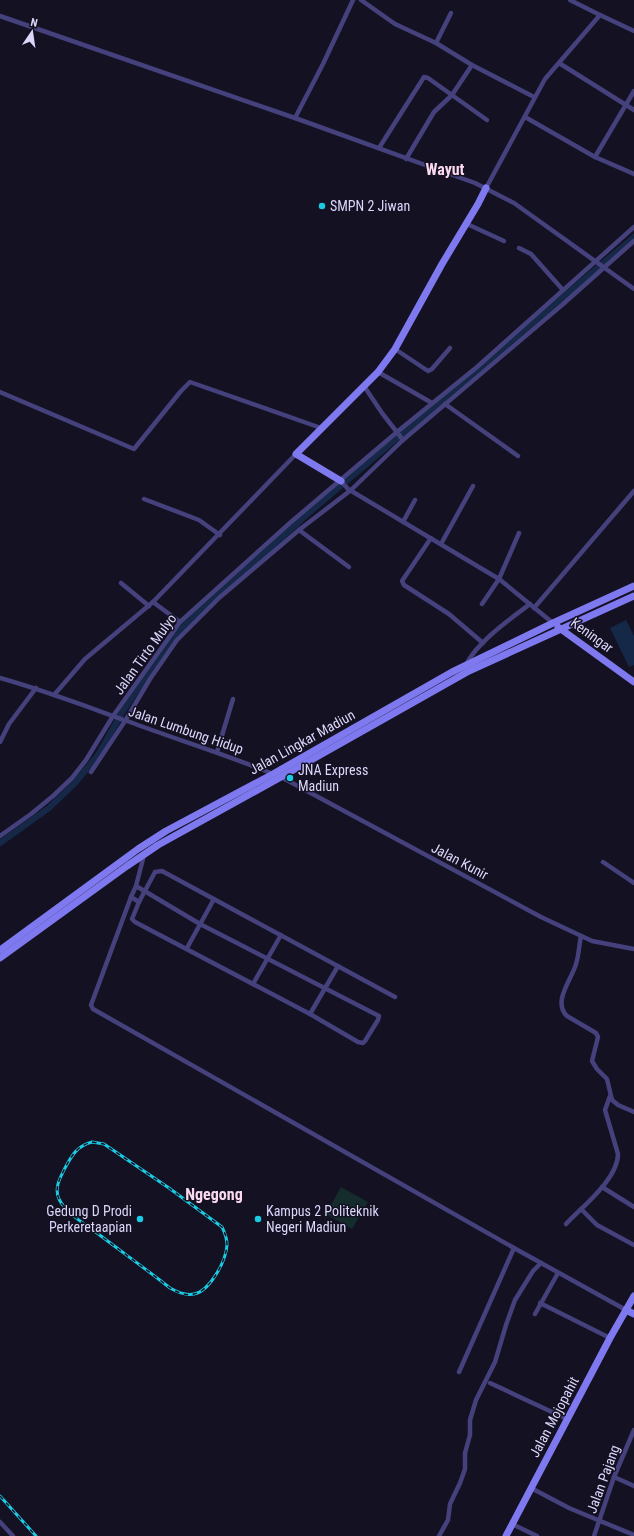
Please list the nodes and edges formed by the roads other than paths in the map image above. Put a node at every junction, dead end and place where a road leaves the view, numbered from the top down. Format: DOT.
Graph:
graph roads {
  1 [pos="353,0"];
  2 [pos="361,0"];
  3 [pos="570,0"];
  4 [pos="451,13"];
  5 [pos="600,15"];
  6 [pos="0,16"];
  7 [pos="634,31"];
  8 [pos="436,43"];
  9 [pos="559,63"];
  10 [pos="472,65"];
  11 [pos="634,91"];
  12 [pos="452,95"];
  13 [pos="534,98"];
  14 [pos="626,105"];
  15 [pos="634,110"];
  16 [pos="525,117"];
  17 [pos="295,118"];
  18 [pos="487,120"];
  19 [pos="378,148"];
  20 [pos="595,157"];
  21 [pos="406,159"];
  22 [pos="634,174"];
  23 [pos="486,188"];
  24 [pos="467,224"];
  25 [pos="634,227"];
  26 [pos="504,241"];
  27 [pos="634,241"];
  28 [pos="520,248"];
  29 [pos="596,261"];
  30 [pos="604,266"];
  31 [pos="634,289"];
  32 [pos="563,290"];
  33 [pos="450,348"];
  34 [pos="395,349"];
  35 [pos="378,372"];
  36 [pos="364,386"];
  37 [pos="0,392"];
  38 [pos="432,403"];
  39 [pos="446,404"];
  40 [pos="321,428"];
  41 [pos="397,432"];
  42 [pos="403,439"];
  43 [pos="296,454"];
  44 [pos="518,456"];
  45 [pos="340,481"];
  46 [pos="473,486"];
  47 [pos="350,490"];
  48 [pos="634,492"];
  49 [pos="144,499"];
  50 [pos="415,500"];
  51 [pos="403,522"];
  52 [pos="299,530"];
  53 [pos="519,533"];
  54 [pos="220,535"];
  55 [pos="430,538"];
  56 [pos="440,544"];
  57 [pos="349,568"];
  58 [pos="500,579"];
  59 [pos="121,583"];
  60 [pos="634,586"];
  61 [pos="634,596"];
  62 [pos="153,602"];
  63 [pos="482,604"];
  64 [pos="530,604"];
  65 [pos="149,606"];
  66 [pos="534,608"];
  67 [pos="180,622"];
  68 [pos="553,623"];
  69 [pos="561,628"];
  70 [pos="483,643"];
  71 [pos="467,668"];
  72 [pos="0,678"];
  73 [pos="634,682"];
  74 [pos="36,688"];
  75 [pos="54,695"];
  76 [pos="233,699"];
  77 [pos="114,717"];
  78 [pos="124,720"];
  79 [pos="0,742"];
  80 [pos="217,752"];
  81 [pos="91,772"];
  82 [pos="273,774"];
  83 [pos="281,778"];
  84 [pos="0,829"];
  85 [pos="5,833"];
  86 [pos="0,836"];
  87 [pos="144,854"];
  88 [pos="603,862"];
  89 [pos="634,883"];
  90 [pos="136,886"];
  91 [pos="144,891"];
  92 [pos="131,897"];
  93 [pos="214,899"];
  94 [pos="139,902"];
  95 [pos="200,924"];
  96 [pos="281,935"];
  97 [pos="581,936"];
  98 [pos="187,948"];
  99 [pos="634,949"];
  100 [pos="0,950"];
  101 [pos="0,958"];
  102 [pos="268,958"];
  103 [pos="338,966"];
  104 [pos="253,984"];
  105 [pos="325,987"];
  106 [pos="394,997"];
  107 [pos="310,1014"];
  108 [pos="610,1096"];
  109 [pos="634,1112"];
  110 [pos="602,1187"];
  111 [pos="634,1207"];
  112 [pos="581,1209"];
  113 [pos="566,1224"];
  114 [pos="634,1245"];
  115 [pos="514,1248"];
  116 [pos="541,1263"];
  117 [pos="558,1272"];
  118 [pos="634,1296"];
  119 [pos="540,1303"];
  120 [pos="626,1310"];
  121 [pos="535,1314"];
  122 [pos="634,1314"];
  123 [pos="610,1338"];
  124 [pos="459,1372"];
  125 [pos="490,1383"];
  126 [pos="567,1419"];
  127 [pos="634,1430"];
  128 [pos="633,1436"];
  129 [pos="614,1477"];
  130 [pos="634,1486"];
  131 [pos="531,1488"];
  132 [pos="600,1521"];
  133 [pos="0,1522"];
  134 [pos="512,1524"];
  135 [pos="634,1535"];
  136 [pos="14,1536"];
  137 [pos="439,1536"];
  138 [pos="506,1536"];
  139 [pos="537,1536"];
  140 [pos="594,1536"];
  1 -- 17 [label="street"];
  2 -- 8 [label="street"];
  3 -- 5 [label="street"];
  4 -- 8 [label="street"];
  5 -- 7 [label="street"];
  5 -- 9 [label="street"];
  6 -- 17 [label="street"];
  8 -- 10 [label="street"];
  9 -- 13 [label="street"];
  9 -- 14 [label="street"];
  10 -- 12 [label="street"];
  10 -- 13 [label="street"];
  11 -- 14 [label="street"];
  12 -- 18 [label="street"];
  12 -- 19 [label="street"];
  12 -- 21 [label="street"];
  13 -- 16 [label="street"];
  14 -- 15 [label="street"];
  14 -- 20 [label="street"];
  16 -- 20 [label="street"];
  16 -- 23 [label="street"];
  17 -- 19 [label="street"];
  19 -- 21 [label="street"];
  20 -- 22 [label="street"];
  21 -- 23 [label="street"];
  23 -- 24 [label="main road"];
  23 -- 29 [label="street"];
  24 -- 26 [label="street"];
  24 -- 34 [label="main road"];
  25 -- 29 [label="street, Jalan Tirto Mulyo"];
  27 -- 30 [label="street"];
  28 -- 32 [label="street"];
  29 -- 30 [label="street"];
  29 -- 32 [label="street, Jalan Tirto Mulyo"];
  30 -- 31 [label="street"];
  30 -- 39 [label="street"];
  32 -- 38 [label="street, Jalan Tirto Mulyo"];
  33 -- 34 [label="street"];
  34 -- 35 [label="main road"];
  35 -- 36 [label="main road"];
  35 -- 38 [label="street"];
  36 -- 40 [label="main road"];
  36 -- 41 [label="street"];
  37 -- 40 [label="street"];
  38 -- 41 [label="street, Jalan Tirto Mulyo"];
  39 -- 42 [label="street"];
  39 -- 44 [label="street"];
  40 -- 43 [label="main road"];
  41 -- 42 [label="street"];
  41 -- 45 [label="street, Jalan Tirto Mulyo"];
  42 -- 47 [label="street"];
  43 -- 45 [label="main road"];
  43 -- 54 [label="street"];
  45 -- 47 [label="street"];
  45 -- 67 [label="street, Jalan Tirto Mulyo"];
  46 -- 56 [label="street"];
  47 -- 51 [label="street"];
  47 -- 52 [label="street"];
  48 -- 66 [label="street"];
  49 -- 54 [label="street"];
  50 -- 51 [label="street"];
  51 -- 55 [label="street"];
  52 -- 57 [label="street"];
  52 -- 78 [label="street"];
  53 -- 58 [label="street"];
  54 -- 62 [label="street"];
  55 -- 56 [label="street"];
  55 -- 70 [label="street"];
  56 -- 58 [label="street"];
  58 -- 63 [label="street"];
  58 -- 64 [label="street"];
  59 -- 65 [label="street"];
  60 -- 68 [label="main road, Jalan Lingkar Madiun"];
  61 -- 69 [label="main road, Jalan Lingkar Madiun"];
  62 -- 65 [label="street"];
  62 -- 67 [label="street"];
  64 -- 66 [label="street"];
  64 -- 70 [label="street"];
  65 -- 75 [label="street"];
  66 -- 68 [label="street"];
  67 -- 77 [label="street, Jalan Tirto Mulyo"];
  68 -- 69 [label="main road, Keningar"];
  68 -- 71 [label="main road, Jalan Lingkar Madiun"];
  69 -- 71 [label="main road, Jalan Lingkar Madiun"];
  69 -- 73 [label="main road, Keningar"];
  70 -- 71 [label="street"];
  71 -- 82 [label="main road, Jalan Lingkar Madiun"];
  71 -- 83 [label="main road, Jalan Lingkar Madiun"];
  72 -- 74 [label="street, Jalan Lumbung Hidup"];
  74 -- 75 [label="street, Jalan Lumbung Hidup"];
  74 -- 79 [label="street"];
  75 -- 77 [label="street, Jalan Lumbung Hidup"];
  76 -- 80 [label="street"];
  77 -- 78 [label="street, Jalan Lumbung Hidup"];
  77 -- 85 [label="street, Jalan Tirto Mulyo"];
  78 -- 80 [label="street, Jalan Lumbung Hidup"];
  78 -- 81 [label="street"];
  80 -- 82 [label="street, Jalan Lumbung Hidup"];
  82 -- 100 [label="main road, Jalan Lingkar Madiun"];
  83 -- 87 [label="main road, Jalan Lingkar Madiun"];
  83 -- 97 [label="street, Jalan Kunir"];
  84 -- 85 [label="street"];
  85 -- 86 [label="street, Jalan Tirto Mulyo"];
  87 -- 90 [label="street"];
  87 -- 101 [label="main road, Jalan Lingkar Madiun"];
  88 -- 89 [label="street"];
  90 -- 91 [label="street"];
  90 -- 92 [label="street"];
  91 -- 93 [label="street"];
  91 -- 94 [label="street"];
  91 -- 95 [label="street"];
  92 -- 94 [label="street"];
  92 -- 115 [label="street"];
  93 -- 95 [label="street"];
  93 -- 96 [label="street"];
  94 -- 98 [label="street"];
  95 -- 98 [label="street"];
  95 -- 102 [label="street"];
  96 -- 102 [label="street"];
  96 -- 103 [label="street"];
  97 -- 99 [label="street, Jalan Kunir"];
  97 -- 108 [label="street"];
  98 -- 104 [label="street"];
  102 -- 104 [label="street"];
  102 -- 105 [label="street"];
  103 -- 105 [label="street"];
  103 -- 106 [label="street"];
  104 -- 107 [label="street"];
  105 -- 107 [label="street"];
  105 -- 107 [label="street"];
  108 -- 109 [label="street"];
  108 -- 110 [label="street"];
  110 -- 111 [label="street"];
  110 -- 112 [label="street"];
  112 -- 113 [label="street"];
  112 -- 114 [label="street"];
  115 -- 116 [label="street"];
  115 -- 124 [label="street"];
  116 -- 117 [label="street"];
  116 -- 137 [label="street"];
  117 -- 119 [label="street"];
  117 -- 120 [label="street"];
  118 -- 120 [label="main road, Jalan Mojopahit"];
  119 -- 121 [label="street"];
  119 -- 123 [label="street"];
  120 -- 122 [label="main road"];
  120 -- 123 [label="main road, Jalan Mojopahit"];
  123 -- 126 [label="main road, Jalan Mojopahit"];
  125 -- 126 [label="street"];
  126 -- 131 [label="main road, Jalan Mojopahit"];
  127 -- 128 [label="street, Jalan Pajang"];
  128 -- 129 [label="street, Jalan Pajang"];
  129 -- 130 [label="street"];
  129 -- 132 [label="street, Jalan Pajang"];
  131 -- 132 [label="street"];
  131 -- 134 [label="main road, Jalan Mojopahit"];
  132 -- 135 [label="street"];
  132 -- 140 [label="street, Jalan Pajang"];
  133 -- 136 [label="street"];
  134 -- 138 [label="main road, Jalan Mojopahit"];
  134 -- 139 [label="street"];
}
